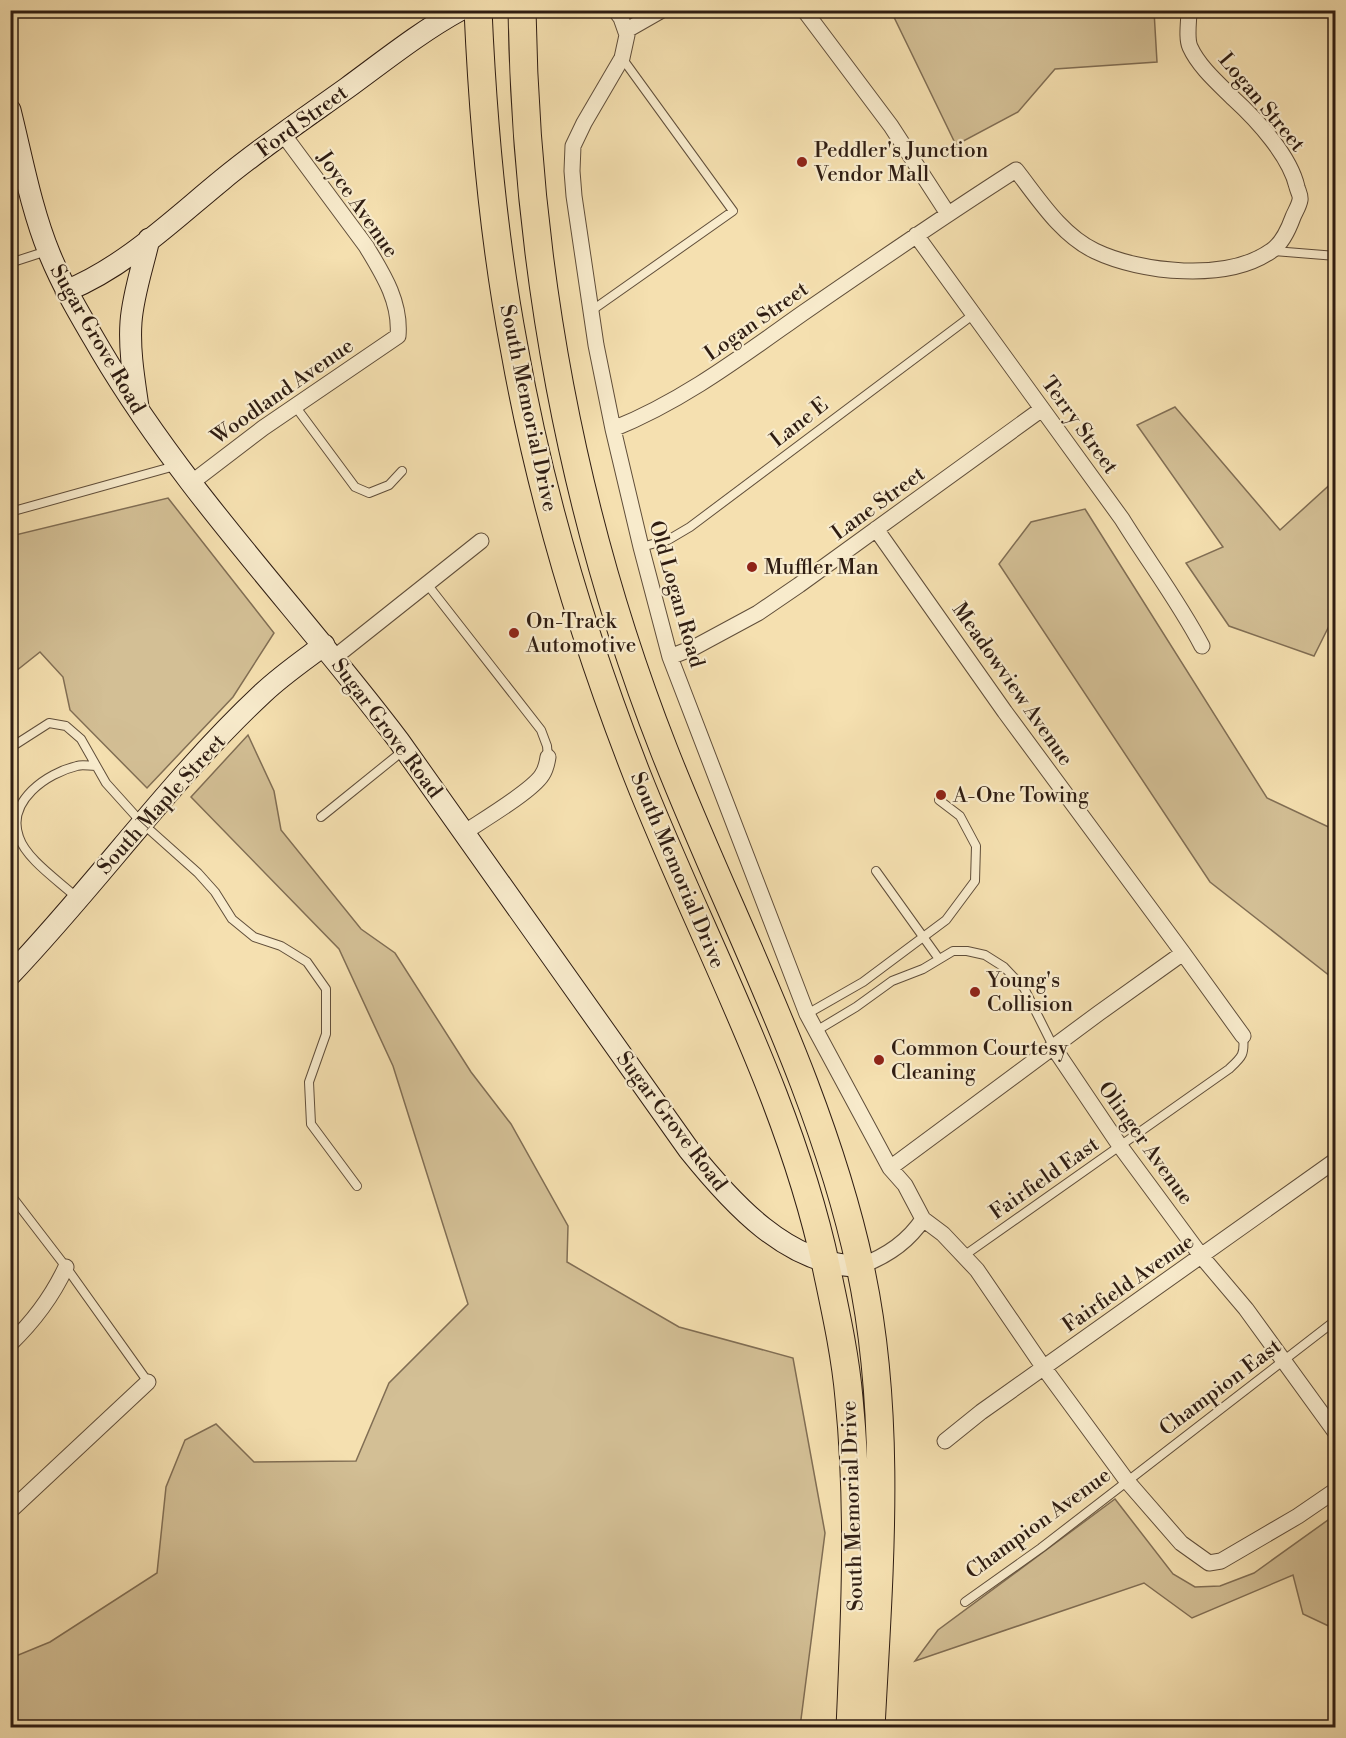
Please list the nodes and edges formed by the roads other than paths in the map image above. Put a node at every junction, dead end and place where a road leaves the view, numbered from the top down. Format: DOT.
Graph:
graph roads {
  1 [pos="460,10"];
  2 [pos="478,10"];
  3 [pos="522,10"];
  4 [pos="615,10"];
  5 [pos="662,10"];
  6 [pos="804,10"];
  7 [pos="1189,10"];
  8 [pos="627,30"];
  9 [pos="622,58"];
  10 [pos="10,111"];
  11 [pos="283,134"];
  12 [pos="948,214"];
  13 [pos="916,235"];
  14 [pos="149,239"];
  15 [pos="48,250"];
  16 [pos="1273,250"];
  17 [pos="1335,256"];
  18 [pos="10,263"];
  19 [pos="66,291"];
  20 [pos="591,311"];
  21 [pos="974,314"];
  22 [pos="398,336"];
  23 [pos="295,406"];
  24 [pos="1042,409"];
  25 [pos="138,410"];
  26 [pos="613,429"];
  27 [pos="177,466"];
  28 [pos="402,471"];
  29 [pos="191,483"];
  30 [pos="10,512"];
  31 [pos="876,529"];
  32 [pos="481,541"];
  33 [pos="640,547"];
  34 [pos="427,584"];
  35 [pos="1202,645"];
  36 [pos="329,651"];
  37 [pos="670,657"];
  38 [pos="10,748"];
  39 [pos="405,749"];
  40 [pos="548,757"];
  41 [pos="95,766"];
  42 [pos="939,800"];
  43 [pos="321,817"];
  44 [pos="142,823"];
  45 [pos="465,832"];
  46 [pos="876,870"];
  47 [pos="78,898"];
  48 [pos="923,937"];
  49 [pos="1184,953"];
  50 [pos="939,959"];
  51 [pos="10,975"];
  52 [pos="807,1014"];
  53 [pos="816,1031"];
  54 [pos="1243,1036"];
  55 [pos="1054,1048"];
  56 [pos="1120,1146"];
  57 [pos="1335,1160"];
  58 [pos="890,1168"];
  59 [pos="357,1186"];
  60 [pos="10,1194"];
  61 [pos="923,1219"];
  62 [pos="965,1255"];
  63 [pos="1202,1257"];
  64 [pos="825,1262"];
  65 [pos="860,1266"];
  66 [pos="66,1267"];
  67 [pos="1335,1320"];
  68 [pos="10,1344"];
  69 [pos="1284,1362"];
  70 [pos="1044,1368"];
  71 [pos="148,1382"];
  72 [pos="1335,1433"];
  73 [pos="945,1440"];
  74 [pos="1127,1481"];
  75 [pos="1335,1490"];
  76 [pos="10,1510"];
  77 [pos="965,1602"];
  78 [pos="850,1728"];
  79 [pos="871,1728"];
  1 -- 11 [label="street, Ford Street"];
  2 -- 64 [label="highway, South Memorial Drive"];
  3 -- 65 [label="highway, South Memorial Drive"];
  4 -- 8 [label="street"];
  5 -- 8 [label="street"];
  6 -- 12 [label="street"];
  7 -- 16 [label="street, Logan Street"];
  8 -- 9 [label="street, Old Logan Road"];
  9 -- 20 [label="street, Old Logan Road"];
  9 -- 20 [label="lane"];
  10 -- 15 [label="street, Sugar Grove Road"];
  11 -- 14 [label="street, Ford Street"];
  11 -- 22 [label="street, Joyce Avenue"];
  12 -- 13 [label="street, Logan Street"];
  12 -- 16 [label="street, Logan Street"];
  13 -- 21 [label="street, Terry Street"];
  13 -- 26 [label="street, Logan Street"];
  14 -- 19 [label="street, Ford Street"];
  14 -- 25 [label="street"];
  15 -- 18 [label="lane"];
  15 -- 19 [label="street, Sugar Grove Road"];
  16 -- 17 [label="lane"];
  19 -- 25 [label="street, Sugar Grove Road"];
  20 -- 26 [label="street, Old Logan Road"];
  21 -- 24 [label="street, Terry Street"];
  21 -- 33 [label="lane, Lane E"];
  22 -- 23 [label="street, Woodland Avenue"];
  23 -- 28 [label="lane"];
  23 -- 29 [label="street, Woodland Avenue"];
  24 -- 31 [label="street, Lane Street"];
  24 -- 35 [label="street, Terry Street"];
  25 -- 27 [label="street, Sugar Grove Road"];
  26 -- 33 [label="street, Old Logan Road"];
  27 -- 29 [label="street, Sugar Grove Road"];
  27 -- 30 [label="lane"];
  29 -- 36 [label="street, Sugar Grove Road"];
  31 -- 37 [label="street, Lane Street"];
  31 -- 49 [label="street, Meadowview Avenue"];
  32 -- 34 [label="street"];
  33 -- 37 [label="street, Old Logan Road"];
  34 -- 36 [label="street"];
  34 -- 40 [label="lane"];
  36 -- 39 [label="street, Sugar Grove Road"];
  36 -- 44 [label="street, South Maple Street"];
  37 -- 52 [label="street, Old Logan Road"];
  38 -- 41 [label="lane"];
  39 -- 43 [label="lane"];
  39 -- 45 [label="street, Sugar Grove Road"];
  40 -- 45 [label="street"];
  41 -- 44 [label="lane"];
  41 -- 47 [label="lane"];
  42 -- 48 [label="lane"];
  44 -- 47 [label="street, South Maple Street"];
  44 -- 59 [label="lane"];
  45 -- 64 [label="street, Sugar Grove Road"];
  46 -- 48 [label="lane"];
  47 -- 51 [label="street, South Maple Street"];
  48 -- 50 [label="lane"];
  48 -- 52 [label="lane"];
  49 -- 54 [label="street, Meadowview Avenue"];
  49 -- 55 [label="street"];
  50 -- 53 [label="lane"];
  50 -- 55 [label="lane"];
  52 -- 53 [label="street, Old Logan Road"];
  53 -- 58 [label="street, Old Logan Road"];
  54 -- 56 [label="lane, Fairfield East"];
  55 -- 56 [label="street, Olinger Avenue"];
  55 -- 58 [label="street"];
  56 -- 62 [label="lane, Fairfield East"];
  56 -- 63 [label="street, Olinger Avenue"];
  57 -- 63 [label="street, Fairfield Avenue"];
  58 -- 61 [label="street, Old Logan Road"];
  60 -- 66 [label="lane"];
  61 -- 62 [label="street"];
  61 -- 65 [label="street"];
  62 -- 70 [label="street"];
  63 -- 69 [label="street, Olinger Avenue"];
  63 -- 70 [label="street, Fairfield Avenue"];
  64 -- 65 [label="street, Sugar Grove Road"];
  64 -- 78 [label="highway, South Memorial Drive"];
  65 -- 79 [label="highway, South Memorial Drive"];
  66 -- 68 [label="street"];
  66 -- 71 [label="lane"];
  67 -- 69 [label="lane, Champion East"];
  69 -- 72 [label="street, Olinger Avenue"];
  69 -- 74 [label="lane, Champion East"];
  70 -- 73 [label="street, Fairfield Avenue"];
  70 -- 74 [label="street"];
  71 -- 76 [label="street"];
  74 -- 75 [label="street, Champion Avenue"];
  74 -- 77 [label="lane, Champion Avenue"];
}
